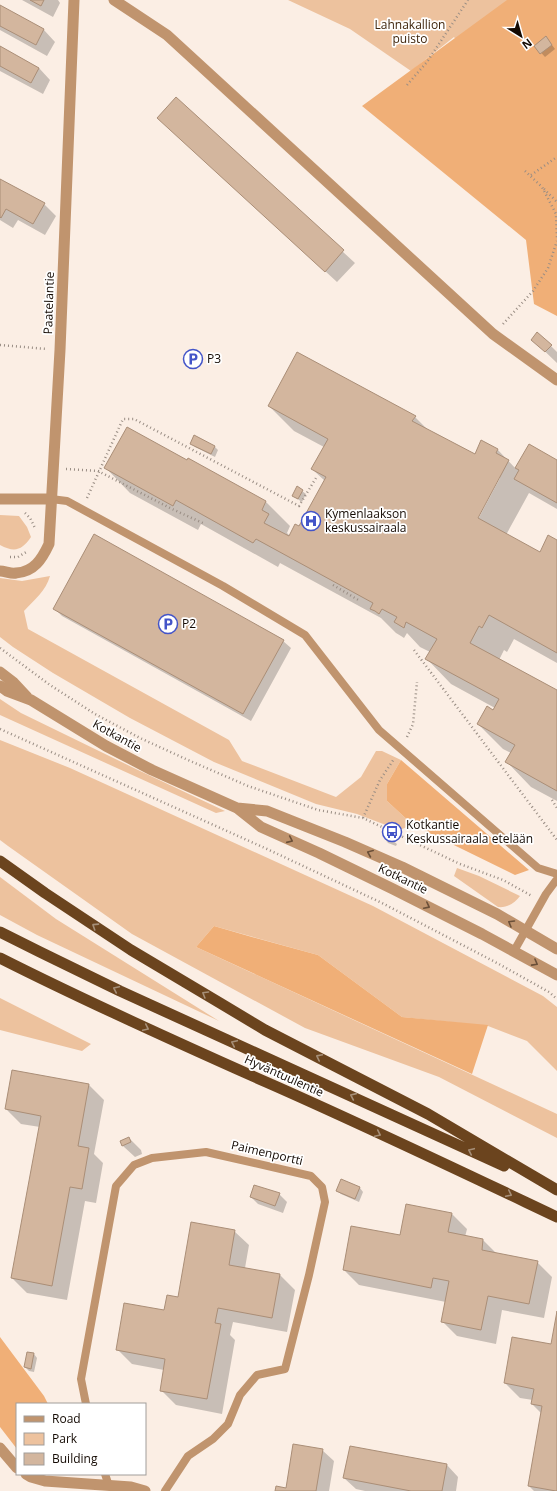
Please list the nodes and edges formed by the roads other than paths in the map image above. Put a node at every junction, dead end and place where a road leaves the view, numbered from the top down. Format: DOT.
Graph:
graph roads {
  1 [pos="74,0"];
  2 [pos="114,0"];
  3 [pos="557,380"];
  4 [pos="0,498"];
  5 [pos="51,499"];
  6 [pos="0,571"];
  7 [pos="0,672"];
  8 [pos="0,686"];
  9 [pos="31,700"];
  10 [pos="237,808"];
  11 [pos="0,861"];
  12 [pos="557,874"];
  13 [pos="557,879"];
  14 [pos="526,931"];
  15 [pos="0,932"];
  16 [pos="557,949"];
  17 [pos="514,951"];
  18 [pos="0,958"];
  19 [pos="0,966"];
  20 [pos="557,975"];
  21 [pos="60,988"];
  22 [pos="557,1190"];
  23 [pos="557,1218"];
  24 [pos="86,1403"];
  25 [pos="0,1448"];
  26 [pos="16,1467"];
  27 [pos="28,1475"];
  28 [pos="105,1475"];
  29 [pos="108,1486"];
  30 [pos="145,1491"];
  31 [pos="165,1491"];
  1 -- 5 [label="street, Paatelantie"];
  2 -- 3 [label="street"];
  4 -- 5 [label="street"];
  5 -- 6 [label="street, Paatelantie"];
  5 -- 12 [label="lane"];
  7 -- 9 [label="street, Kotkantie"];
  8 -- 9 [label="street, Kotkantie"];
  9 -- 10 [label="street, Kotkantie"];
  14 -- 10 [label="street, Kotkantie, one-way"];
  10 -- 17 [label="street, Kotkantie, one-way"];
  22 -- 11 [label="highway, one-way"];
  13 -- 14 [label="lane"];
  14 -- 16 [label="street, Kotkantie"];
  14 -- 17 [label="lane"];
  22 -- 15 [label="highway, Hyväntuulentie, one-way"];
  17 -- 20 [label="street, Kotkantie, one-way"];
  18 -- 21 [label="highway, Hyväntuulentie"];
  19 -- 21 [label="highway"];
  21 -- 23 [label="highway, Hyväntuulentie, one-way"];
  24 -- 31 [label="lane, Paimenportti"];
  25 -- 26 [label="street"];
  27 -- 29 [label="street"];
  28 -- 29 [label="lane"];
  29 -- 30 [label="street"];
}
